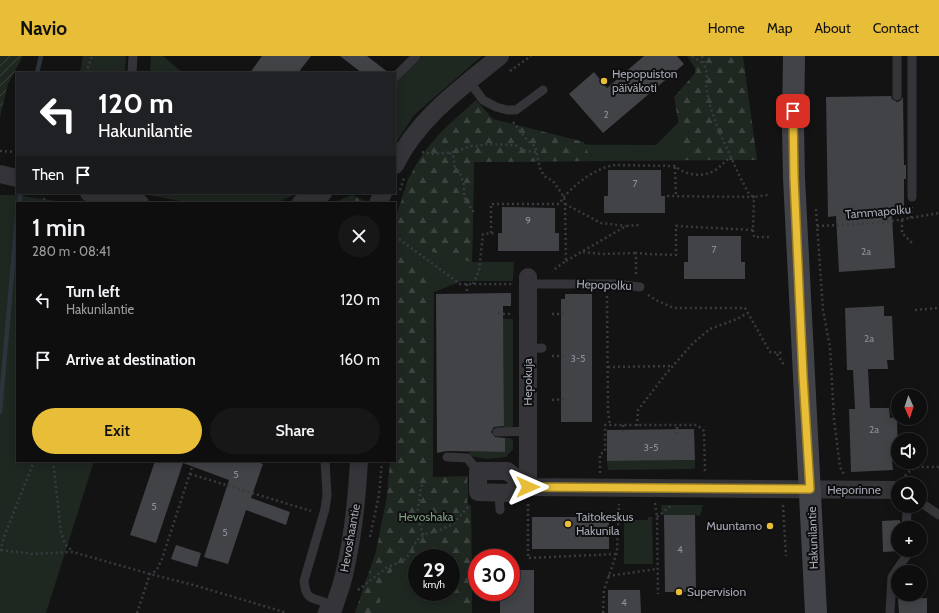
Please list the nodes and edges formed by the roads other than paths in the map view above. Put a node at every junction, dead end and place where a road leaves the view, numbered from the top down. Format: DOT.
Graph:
graph roads {
  1 [pos="133,56"];
  2 [pos="416,56"];
  3 [pos="500,56"];
  4 [pos="794,56"];
  5 [pos="897,56"];
  6 [pos="912,56"];
  7 [pos="132,72"];
  8 [pos="396,76"];
  9 [pos="469,81"];
  10 [pos="543,90"];
  11 [pos="897,96"];
  12 [pos="401,169"];
  13 [pos="0,174"];
  14 [pos="16,178"];
  15 [pos="96,194"];
  16 [pos="321,194"];
  17 [pos="389,194"];
  18 [pos="912,197"];
  19 [pos="134,199"];
  20 [pos="303,202"];
  21 [pos="379,202"];
  22 [pos="524,282"];
  23 [pos="640,287"];
  24 [pos="528,431"];
  25 [pos="497,432"];
  26 [pos="447,457"];
  27 [pos="325,462"];
  28 [pos="359,462"];
  29 [pos="478,471"];
  30 [pos="891,485"];
  31 [pos="810,489"];
  32 [pos="528,495"];
  33 [pos="927,507"];
  34 [pos="939,515"];
  35 [pos="906,557"];
  36 [pos="322,613"];
  37 [pos="332,613"];
  38 [pos="816,613"];
  39 [pos="890,613"];
  1 -- 7 [label="lane"];
  2 -- 8 [label="lane"];
  3 -- 9 [label="street"];
  4 -- 31 [label="main road, Hakunilantie"];
  5 -- 11 [label="lane"];
  6 -- 18 [label="lane"];
  9 -- 10 [label="lane"];
  9 -- 12 [label="street"];
  13 -- 14 [label="street"];
  15 -- 19 [label="street"];
  16 -- 20 [label="street"];
  17 -- 21 [label="street"];
  22 -- 23 [label="lane, Hepopolku"];
  22 -- 24 [label="street, Hepokuja"];
  24 -- 25 [label="lane"];
  24 -- 32 [label="street, Hepokuja"];
  26 -- 29 [label="lane"];
  27 -- 36 [label="lane"];
  28 -- 37 [label="street, Hevoshaantie"];
  29 -- 32 [label="street"];
  29 -- 32 [label="street"];
  30 -- 31 [label="street, Heporinne"];
  31 -- 32 [label="street"];
  31 -- 38 [label="main road, Hakunilantie"];
  33 -- 34 [label="lane"];
  35 -- 39 [label="lane"];
}
